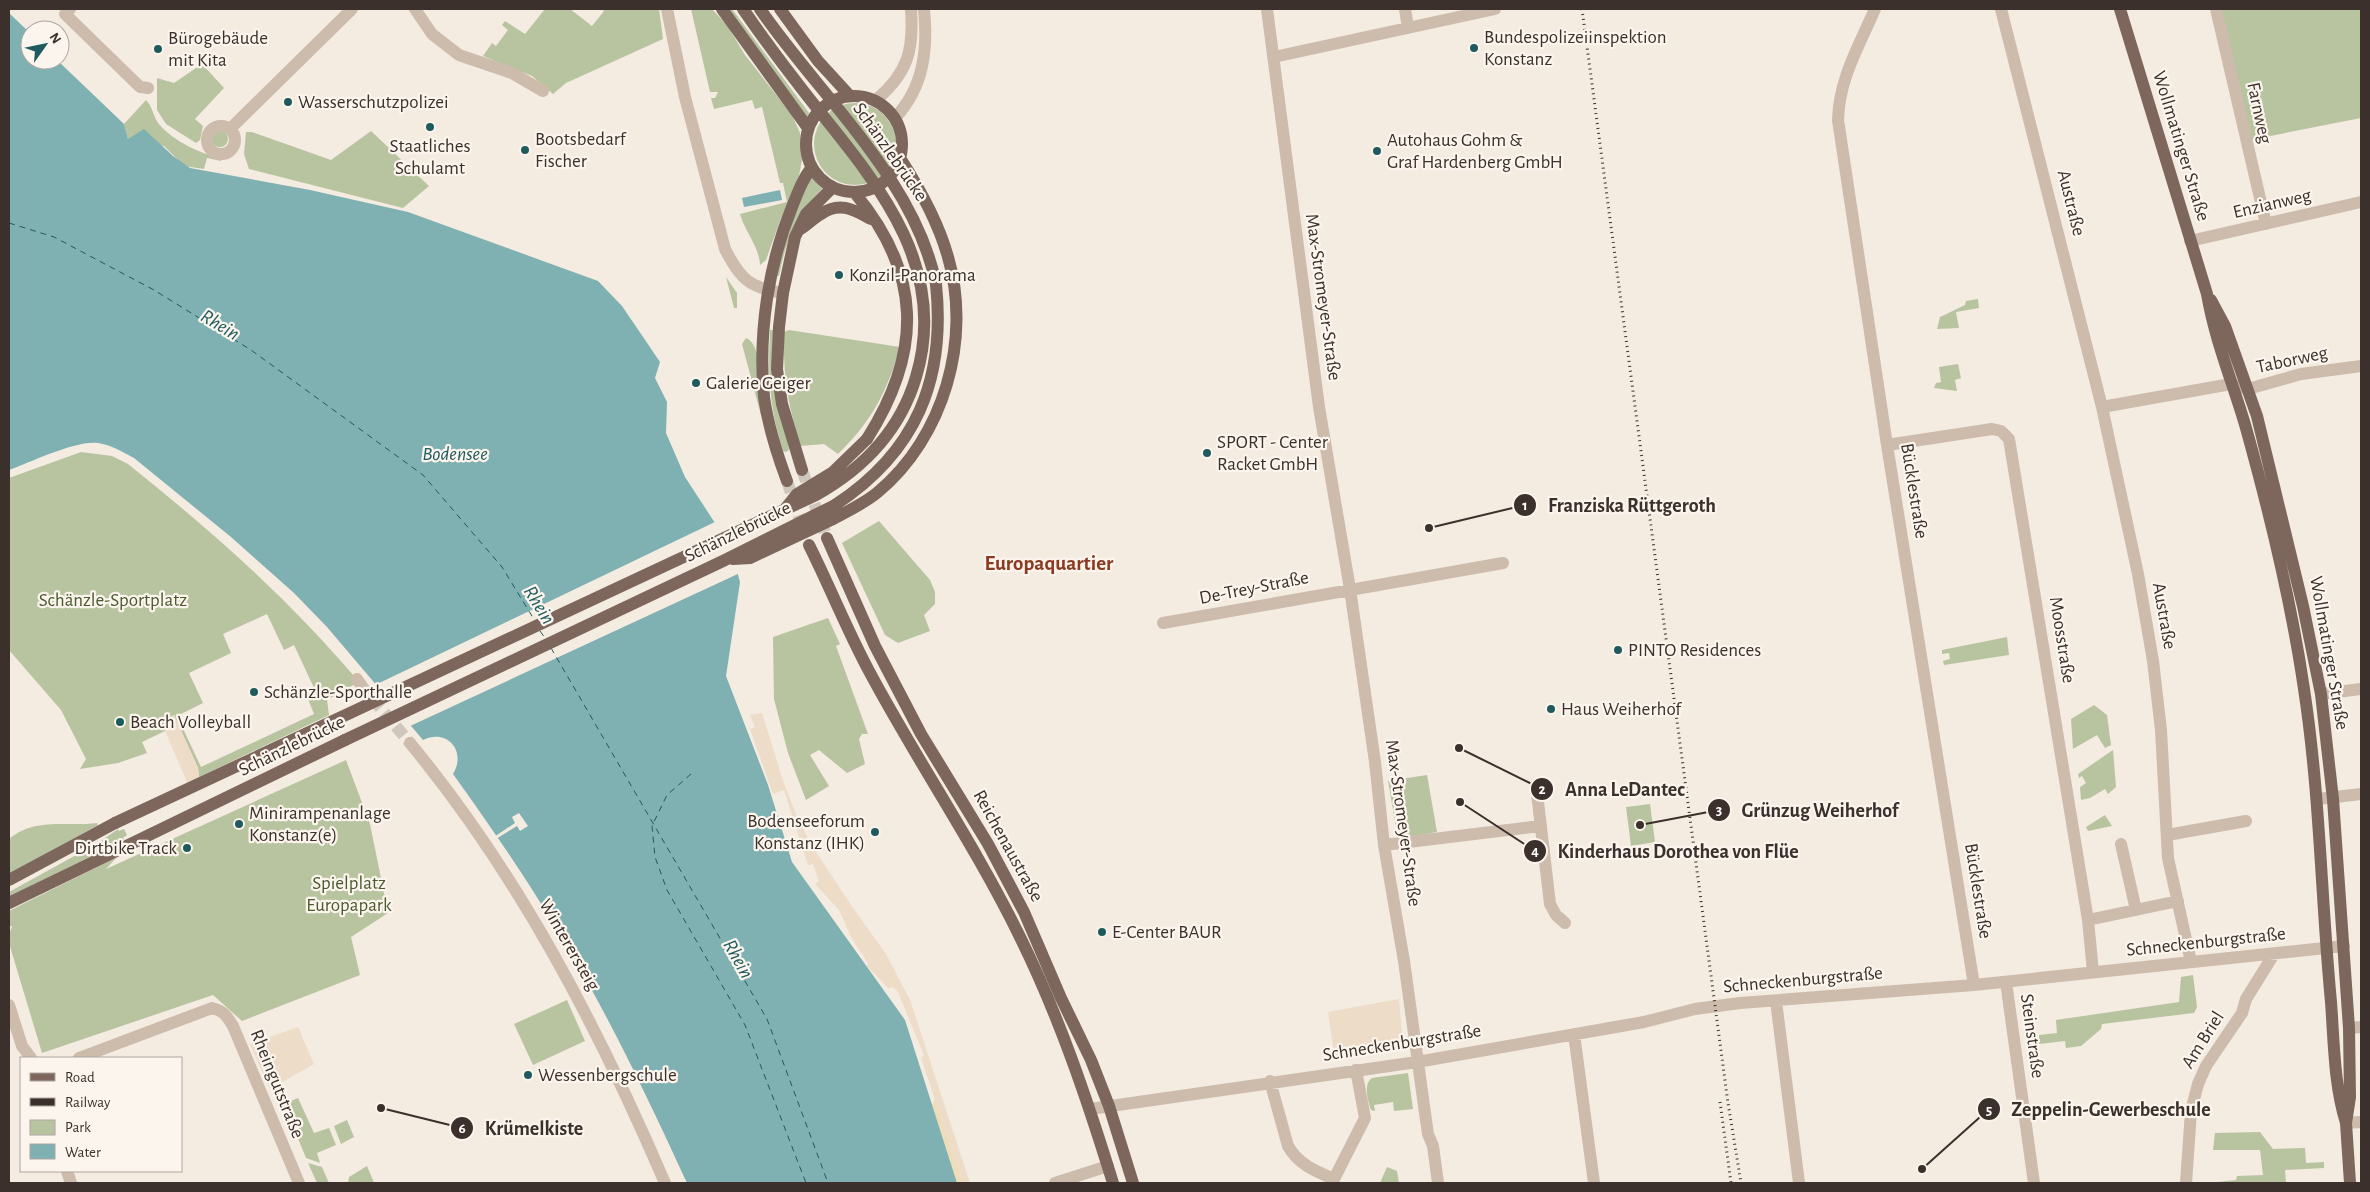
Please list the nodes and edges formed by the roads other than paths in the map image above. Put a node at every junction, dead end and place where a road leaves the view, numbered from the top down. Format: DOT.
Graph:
graph roads {
  1 [pos="70,9"];
  2 [pos="352,9"];
  3 [pos="415,9"];
  4 [pos="667,9"];
  5 [pos="722,9"];
  6 [pos="742,9"];
  7 [pos="760,9"];
  8 [pos="780,9"];
  9 [pos="911,9"];
  10 [pos="924,9"];
  11 [pos="1267,9"];
  12 [pos="1406,9"];
  13 [pos="1495,9"];
  14 [pos="1875,9"];
  15 [pos="2001,9"];
  16 [pos="2120,9"];
  17 [pos="2216,9"];
  18 [pos="1408,28"];
  19 [pos="1274,57"];
  20 [pos="148,88"];
  21 [pos="543,91"];
  22 [pos="850,96"];
  23 [pos="876,100"];
  24 [pos="895,118"];
  25 [pos="808,128"];
  26 [pos="230,129"];
  27 [pos="900,158"];
  28 [pos="812,167"];
  29 [pos="833,187"];
  30 [pos="854,192"];
  31 [pos="2361,202"];
  32 [pos="878,223"];
  33 [pos="2266,224"];
  34 [pos="799,230"];
  35 [pos="2190,241"];
  36 [pos="768,291"];
  37 [pos="783,293"];
  38 [pos="2207,294"];
  39 [pos="2361,366"];
  40 [pos="2231,384"];
  41 [pos="2248,388"];
  42 [pos="2102,407"];
  43 [pos="1887,445"];
  44 [pos="778,455"];
  45 [pos="787,481"];
  46 [pos="784,510"];
  47 [pos="723,561"];
  48 [pos="1503,563"];
  49 [pos="1350,589"];
  50 [pos="1163,623"];
  51 [pos="2361,690"];
  52 [pos="2320,694"];
  53 [pos="410,743"];
  54 [pos="1536,785"];
  55 [pos="2361,794"];
  56 [pos="2333,798"];
  57 [pos="2318,799"];
  58 [pos="2246,821"];
  59 [pos="1540,826"];
  60 [pos="2167,835"];
  61 [pos="2121,844"];
  62 [pos="1384,846"];
  63 [pos="9,880"];
  64 [pos="2178,901"];
  65 [pos="9,903"];
  66 [pos="2136,910"];
  67 [pos="2088,920"];
  68 [pos="1565,923"];
  69 [pos="2344,946"];
  70 [pos="2326,948"];
  71 [pos="2274,954"];
  72 [pos="2191,962"];
  73 [pos="2093,972"];
  74 [pos="2006,982"];
  75 [pos="1974,985"];
  76 [pos="1776,1001"];
  77 [pos="9,1005"];
  78 [pos="9,1022"];
  79 [pos="2355,1027"];
  80 [pos="1574,1034"];
  81 [pos="20,1041"];
  82 [pos="30,1057"];
  83 [pos="82,1057"];
  84 [pos="1417,1062"];
  85 [pos="1356,1070"];
  86 [pos="1270,1081"];
  87 [pos="1109,1106"];
  88 [pos="1090,1109"];
  89 [pos="2361,1122"];
  90 [pos="2346,1124"];
  91 [pos="1108,1166"];
  92 [pos="1132,1177"];
  93 [pos="1333,1181"];
  94 [pos="298,1183"];
  95 [pos="665,1183"];
  96 [pos="1055,1183"];
  97 [pos="1113,1183"];
  98 [pos="1438,1183"];
  99 [pos="1594,1183"];
  100 [pos="1799,1183"];
  101 [pos="2034,1183"];
  102 [pos="2186,1183"];
  103 [pos="2350,1183"];
  1 -- 20 [label="street"];
  2 -- 26 [label="street"];
  3 -- 21 [label="street"];
  4 -- 36 [label="street"];
  5 -- 25 [label="main road"];
  6 -- 46 [label="main road, Schänzlebrücke, bridge"];
  7 -- 47 [label="main road, Schänzlebrücke, bridge"];
  8 -- 22 [label="main road"];
  9 -- 23 [label="street"];
  10 -- 24 [label="street"];
  11 -- 19 [label="street, Max-Stromeyer-Straße"];
  12 -- 18 [label="street"];
  13 -- 18 [label="street"];
  14 -- 43 [label="street, Bücklestraße"];
  15 -- 42 [label="street, Austraße"];
  16 -- 35 [label="main road, Wollmatinger Straße"];
  17 -- 33 [label="street, Farnweg"];
  18 -- 19 [label="street"];
  19 -- 49 [label="street, Max-Stromeyer-Straße"];
  22 -- 23 [label="main road"];
  22 -- 25 [label="main road"];
  23 -- 24 [label="main road"];
  24 -- 27 [label="main road"];
  25 -- 28 [label="main road"];
  27 -- 30 [label="main road"];
  27 -- 47 [label="main road, bridge"];
  28 -- 29 [label="main road"];
  28 -- 36 [label="main road"];
  29 -- 30 [label="main road"];
  29 -- 34 [label="main road"];
  30 -- 32 [label="main road"];
  31 -- 33 [label="street, Enzianweg"];
  32 -- 34 [label="main road"];
  32 -- 46 [label="main road, bridge"];
  33 -- 35 [label="street, Enzianweg"];
  34 -- 37 [label="main road"];
  35 -- 38 [label="main road, Wollmatinger Straße"];
  36 -- 37 [label="street"];
  36 -- 44 [label="main road"];
  37 -- 44 [label="main road"];
  38 -- 40 [label="main road, Wollmatinger Straße"];
  38 -- 41 [label="main road, Wollmatinger Straße"];
  39 -- 41 [label="street, Taborweg"];
  40 -- 41 [label="street, Taborweg"];
  40 -- 42 [label="street"];
  40 -- 57 [label="main road, Wollmatinger Straße"];
  41 -- 52 [label="main road, Wollmatinger Straße"];
  42 -- 60 [label="street, Austraße"];
  43 -- 67 [label="street, Moosstraße"];
  43 -- 75 [label="street, Bücklestraße"];
  44 -- 45 [label="main road"];
  46 -- 63 [label="main road, Schänzlebrücke, bridge"];
  47 -- 65 [label="main road, Schänzlebrücke, bridge"];
  48 -- 49 [label="street"];
  49 -- 50 [label="street, De-Trey-Straße"];
  49 -- 62 [label="street, Max-Stromeyer-Straße"];
  51 -- 52 [label="street"];
  52 -- 56 [label="main road, Wollmatinger Straße"];
  53 -- 95 [label="street, Winterersteig"];
  54 -- 59 [label="street"];
  55 -- 56 [label="street"];
  56 -- 57 [label="street"];
  56 -- 69 [label="main road, Wollmatinger Straße"];
  57 -- 70 [label="main road, Wollmatinger Straße"];
  58 -- 60 [label="street"];
  59 -- 62 [label="street"];
  59 -- 68 [label="street"];
  60 -- 64 [label="street, Austraße"];
  61 -- 66 [label="street"];
  62 -- 84 [label="street, Max-Stromeyer-Straße"];
  64 -- 66 [label="street"];
  64 -- 72 [label="street, Austraße"];
  66 -- 67 [label="street"];
  67 -- 73 [label="street, Moosstraße"];
  69 -- 70 [label="street, Schneckenburgstraße"];
  69 -- 79 [label="main road, Wollmatinger Straße"];
  70 -- 71 [label="street, Schneckenburgstraße"];
  70 -- 90 [label="main road, Wollmatinger Straße"];
  71 -- 72 [label="street, Schneckenburgstraße"];
  71 -- 102 [label="street, Am Briel"];
  72 -- 73 [label="street, Schneckenburgstraße"];
  73 -- 74 [label="street, Schneckenburgstraße"];
  74 -- 75 [label="street, Schneckenburgstraße"];
  74 -- 101 [label="street, Steinstraße"];
  75 -- 76 [label="street, Schneckenburgstraße"];
  76 -- 80 [label="street, Schneckenburgstraße"];
  76 -- 100 [label="street"];
  77 -- 81 [label="street"];
  78 -- 81 [label="street"];
  79 -- 90 [label="main road, Wollmatinger Straße"];
  80 -- 84 [label="street, Schneckenburgstraße"];
  80 -- 99 [label="street"];
  81 -- 82 [label="street"];
  83 -- 94 [label="street, Rheingutstraße"];
  84 -- 85 [label="street, Schneckenburgstraße"];
  84 -- 98 [label="street, Max-Stromeyer-Straße"];
  85 -- 86 [label="street, Schneckenburgstraße"];
  85 -- 93 [label="street"];
  86 -- 87 [label="street, Schneckenburgstraße"];
  86 -- 93 [label="street"];
  87 -- 88 [label="street, Schneckenburgstraße"];
  87 -- 88 [label="main road, Reichenaustraße"];
  87 -- 92 [label="main road, Reichenaustraße"];
  88 -- 91 [label="main road, Reichenaustraße"];
  89 -- 90 [label="street"];
  90 -- 103 [label="main road, Wollmatinger Straße"];
  91 -- 92 [label="main road"];
  91 -- 96 [label="street"];
  91 -- 97 [label="main road, Reichenaustraße"];
}
